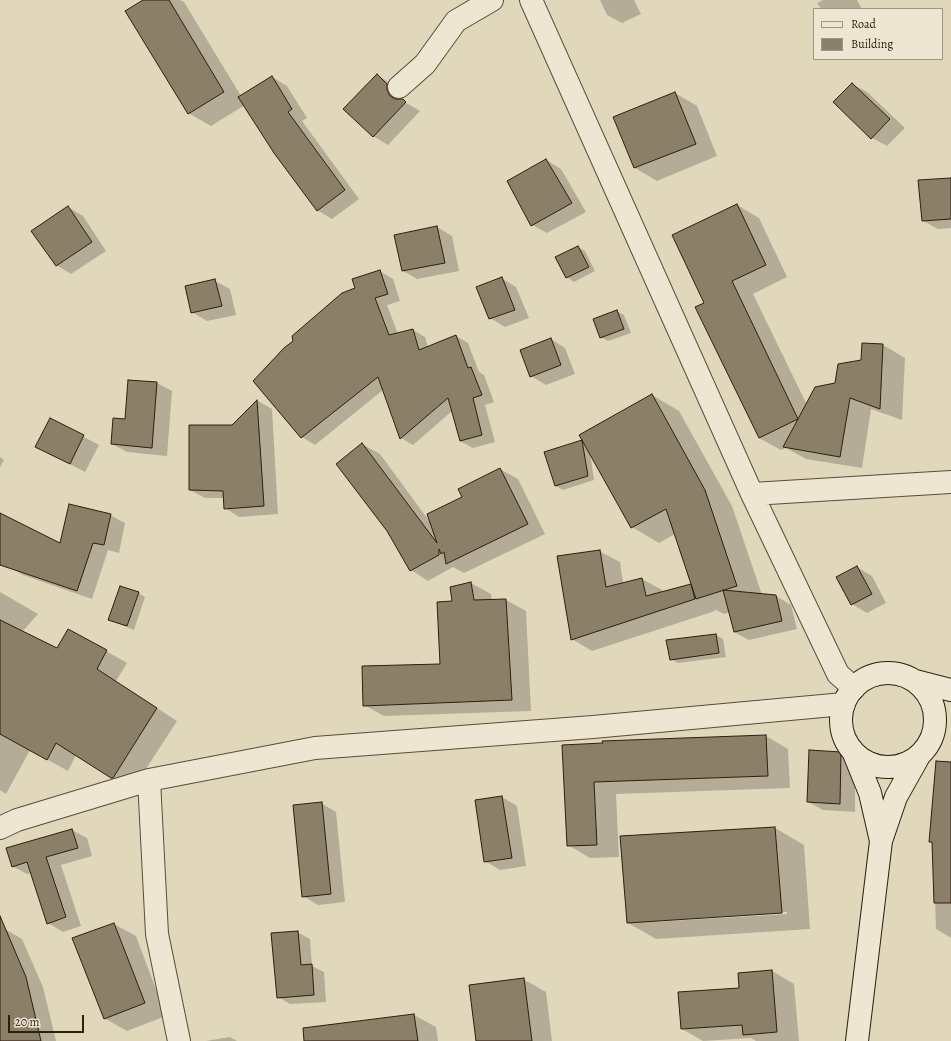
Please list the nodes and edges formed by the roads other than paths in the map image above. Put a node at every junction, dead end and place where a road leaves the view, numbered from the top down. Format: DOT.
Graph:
graph roads {
  1 [pos="492,0"];
  2 [pos="531,0"];
  3 [pos="399,87"];
  4 [pos="951,482"];
  5 [pos="752,494"];
  6 [pos="914,681"];
  7 [pos="951,690"];
  8 [pos="849,696"];
  9 [pos="951,720"];
  10 [pos="924,748"];
  11 [pos="852,751"];
  12 [pos="149,780"];
  13 [pos="0,828"];
  14 [pos="881,841"];
  15 [pos="179,1041"];
  16 [pos="857,1041"];
  1 -- 3 [label="street"];
  2 -- 5 [label="street"];
  4 -- 5 [label="street"];
  5 -- 8 [label="street"];
  6 -- 7 [label="street"];
  6 -- 8 [label="street"];
  6 -- 10 [label="street"];
  8 -- 11 [label="street"];
  8 -- 12 [label="street"];
  9 -- 10 [label="street"];
  10 -- 11 [label="street"];
  10 -- 14 [label="street"];
  11 -- 14 [label="street"];
  12 -- 13 [label="street"];
  12 -- 15 [label="street"];
  14 -- 16 [label="street"];
}
